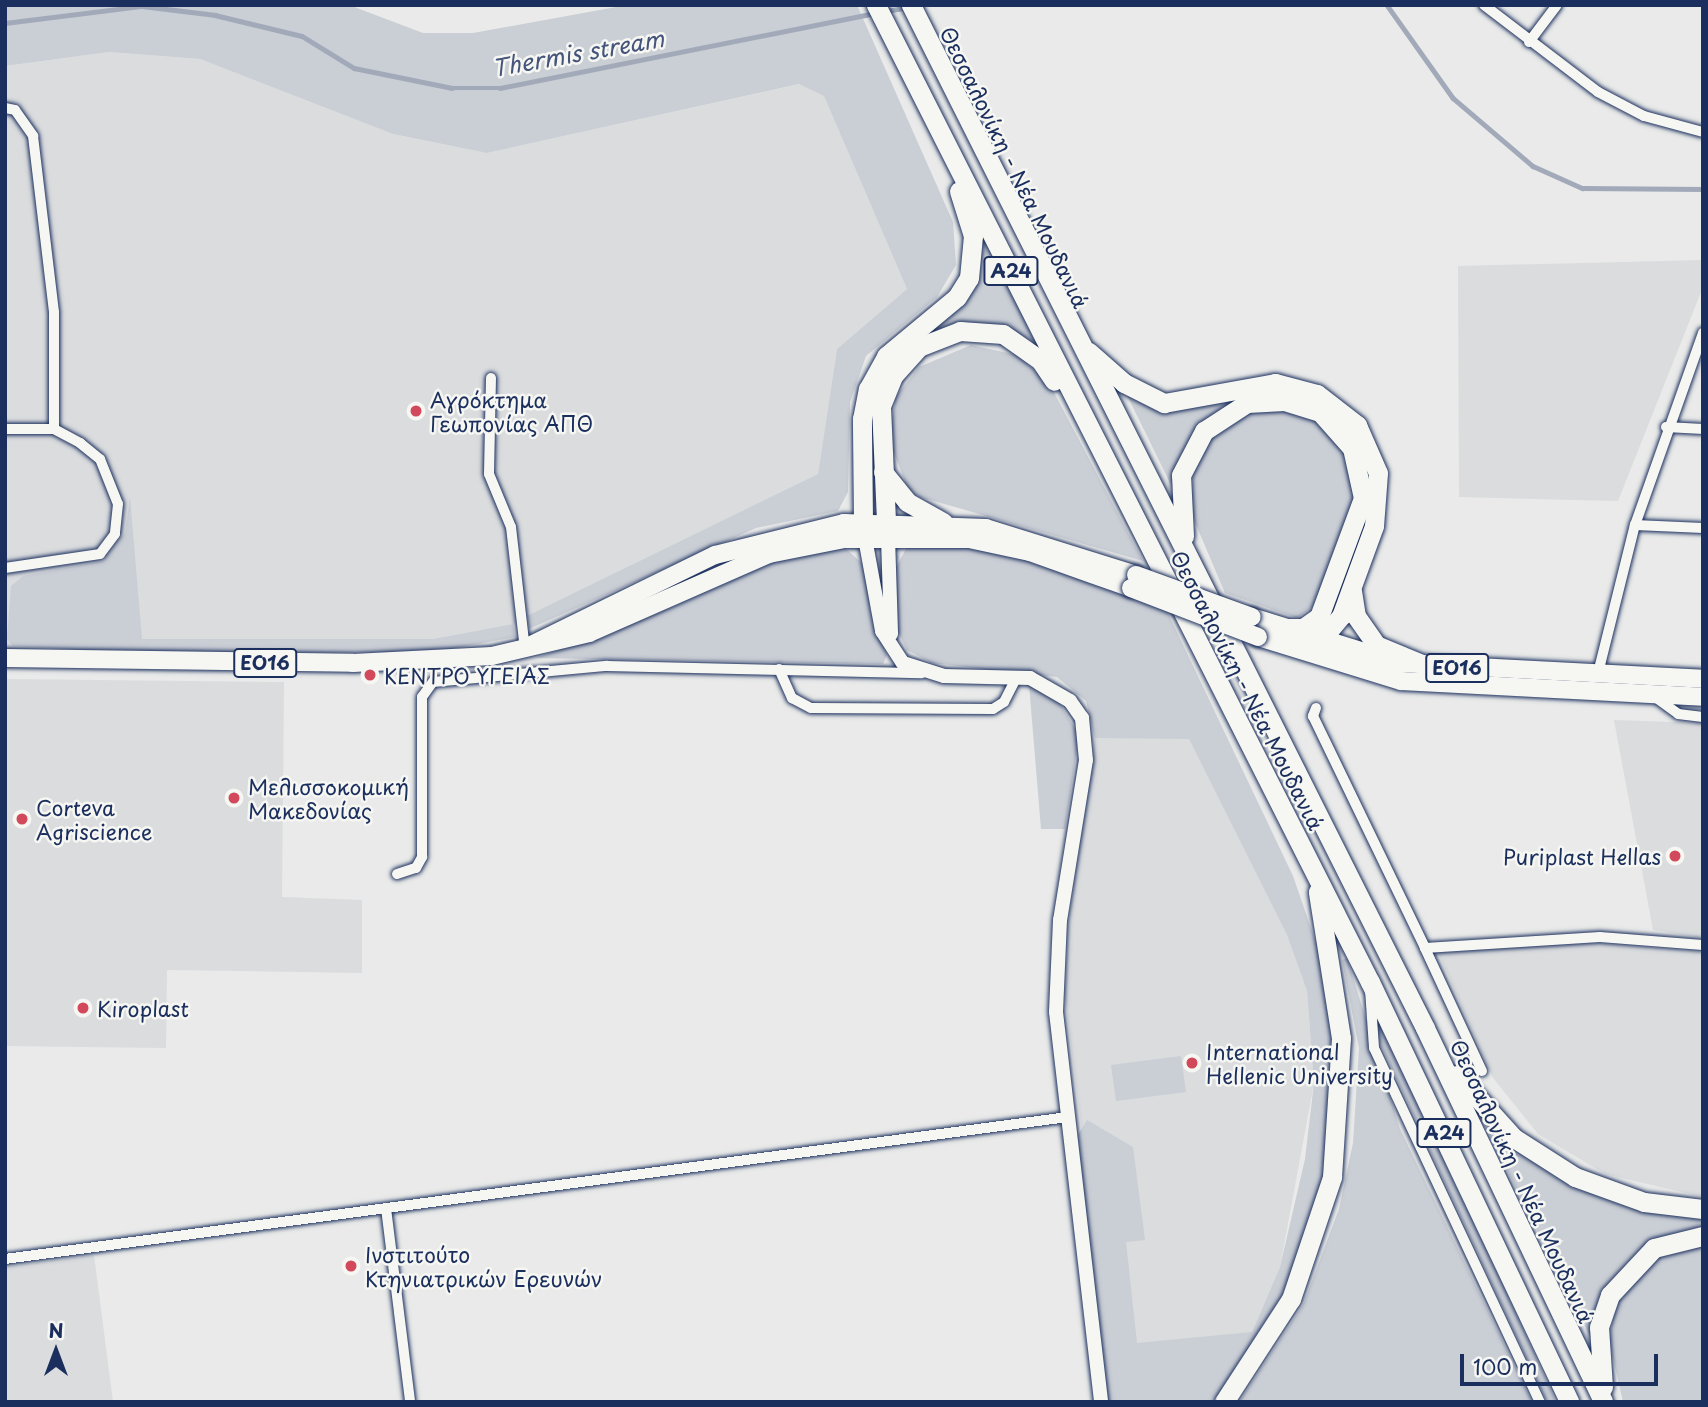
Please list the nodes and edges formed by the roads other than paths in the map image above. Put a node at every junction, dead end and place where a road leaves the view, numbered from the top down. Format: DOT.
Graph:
graph roads {
  1 [pos="876,5"];
  2 [pos="911,5"];
  3 [pos="1484,5"];
  4 [pos="1557,5"];
  5 [pos="1529,42"];
  6 [pos="5,108"];
  7 [pos="931,110"];
  8 [pos="1703,132"];
  9 [pos="1060,313"];
  10 [pos="1703,332"];
  11 [pos="1689,369"];
  12 [pos="1703,369"];
  13 [pos="491,378"];
  14 [pos="1666,427"];
  15 [pos="5,429"];
  16 [pos="54,429"];
  17 [pos="1703,429"];
  18 [pos="1090,431"];
  19 [pos="883,472"];
  20 [pos="943,522"];
  21 [pos="1635,525"];
  22 [pos="1703,528"];
  23 [pos="887,529"];
  24 [pos="864,530"];
  25 [pos="5,568"];
  26 [pos="1194,571"];
  27 [pos="1352,579"];
  28 [pos="1133,581"];
  29 [pos="1319,617"];
  30 [pos="1278,628"];
  31 [pos="1319,642"];
  32 [pos="1285,648"];
  33 [pos="524,649"];
  34 [pos="5,658"];
  35 [pos="1334,664"];
  36 [pos="1427,666"];
  37 [pos="779,669"];
  38 [pos="922,673"];
  39 [pos="1598,674"];
  40 [pos="1016,678"];
  41 [pos="1703,679"];
  42 [pos="1653,695"];
  43 [pos="1703,697"];
  44 [pos="1316,708"];
  45 [pos="1703,717"];
  46 [pos="1313,867"];
  47 [pos="397,874"];
  48 [pos="1703,945"];
  49 [pos="1425,947"];
  50 [pos="1370,982"];
  51 [pos="1425,1028"];
  52 [pos="1482,1071"];
  53 [pos="1068,1117"];
  54 [pos="386,1208"];
  55 [pos="1703,1209"];
  56 [pos="1703,1236"];
  57 [pos="5,1259"];
  58 [pos="410,1402"];
  59 [pos="1101,1402"];
  60 [pos="1224,1402"];
  61 [pos="1540,1402"];
  62 [pos="1569,1402"];
  63 [pos="1604,1402"];
  1 -- 7 [label="highway, Θεσσαλονίκη - Νέα Μουδανιά / Α24"];
  2 -- 9 [label="highway, Θεσσαλονίκη - Νέα Μουδανιά / Α24"];
  3 -- 5 [label="street"];
  4 -- 5 [label="street"];
  5 -- 8 [label="street"];
  6 -- 16 [label="street"];
  7 -- 18 [label="highway, Θεσσαλονίκη - Νέα Μουδανιά / Α24"];
  7 -- 24 [label="highway"];
  9 -- 26 [label="highway, Θεσσαλονίκη - Νέα Μουδανιά / Α24"];
  9 -- 27 [label="highway"];
  10 -- 11 [label="street"];
  11 -- 12 [label="street"];
  11 -- 14 [label="street"];
  13 -- 33 [label="street"];
  14 -- 17 [label="street"];
  14 -- 21 [label="street"];
  15 -- 16 [label="street"];
  16 -- 25 [label="street"];
  18 -- 19 [label="highway"];
  18 -- 46 [label="highway, Θεσσαλονίκη - Νέα Μουδανιά / Α24"];
  19 -- 20 [label="highway"];
  19 -- 23 [label="highway"];
  20 -- 23 [label="main road, ΕΟ16"];
  20 -- 28 [label="main road, ΕΟ16"];
  21 -- 22 [label="street"];
  21 -- 39 [label="street"];
  23 -- 24 [label="main road, ΕΟ16"];
  23 -- 28 [label="main road, ΕΟ16"];
  23 -- 38 [label="street"];
  24 -- 33 [label="main road, ΕΟ16"];
  24 -- 38 [label="street"];
  26 -- 29 [label="highway"];
  26 -- 51 [label="highway, Θεσσαλονίκη - Νέα Μουδανιά / Α24"];
  27 -- 31 [label="highway"];
  27 -- 36 [label="highway"];
  28 -- 30 [label="main road, ΕΟ16, bridge"];
  28 -- 32 [label="main road, ΕΟ16, bridge"];
  29 -- 30 [label="highway"];
  29 -- 31 [label="highway"];
  30 -- 31 [label="main road, ΕΟ16"];
  31 -- 32 [label="main road"];
  31 -- 35 [label="main road"];
  31 -- 36 [label="main road, ΕΟ16"];
  32 -- 35 [label="main road, ΕΟ16"];
  33 -- 34 [label="main road, ΕΟ16"];
  35 -- 42 [label="main road, ΕΟ16"];
  36 -- 39 [label="main road, ΕΟ16"];
  37 -- 38 [label="street"];
  37 -- 40 [label="street"];
  37 -- 47 [label="street"];
  38 -- 40 [label="street"];
  39 -- 41 [label="main road, ΕΟ16"];
  40 -- 53 [label="street"];
  42 -- 43 [label="main road, ΕΟ16"];
  42 -- 45 [label="street"];
  44 -- 49 [label="street"];
  46 -- 50 [label="highway, Θεσσαλονίκη - Νέα Μουδανιά / Α24"];
  46 -- 60 [label="highway"];
  48 -- 49 [label="street"];
  49 -- 52 [label="street"];
  50 -- 61 [label="street"];
  50 -- 62 [label="highway, Θεσσαλονίκη - Νέα Μουδανιά / Α24"];
  51 -- 55 [label="highway"];
  51 -- 63 [label="highway, Θεσσαλονίκη - Νέα Μουδανιά / Α24"];
  53 -- 54 [label="street"];
  53 -- 59 [label="street"];
  54 -- 57 [label="street"];
  54 -- 58 [label="street"];
  56 -- 63 [label="highway"];
}
